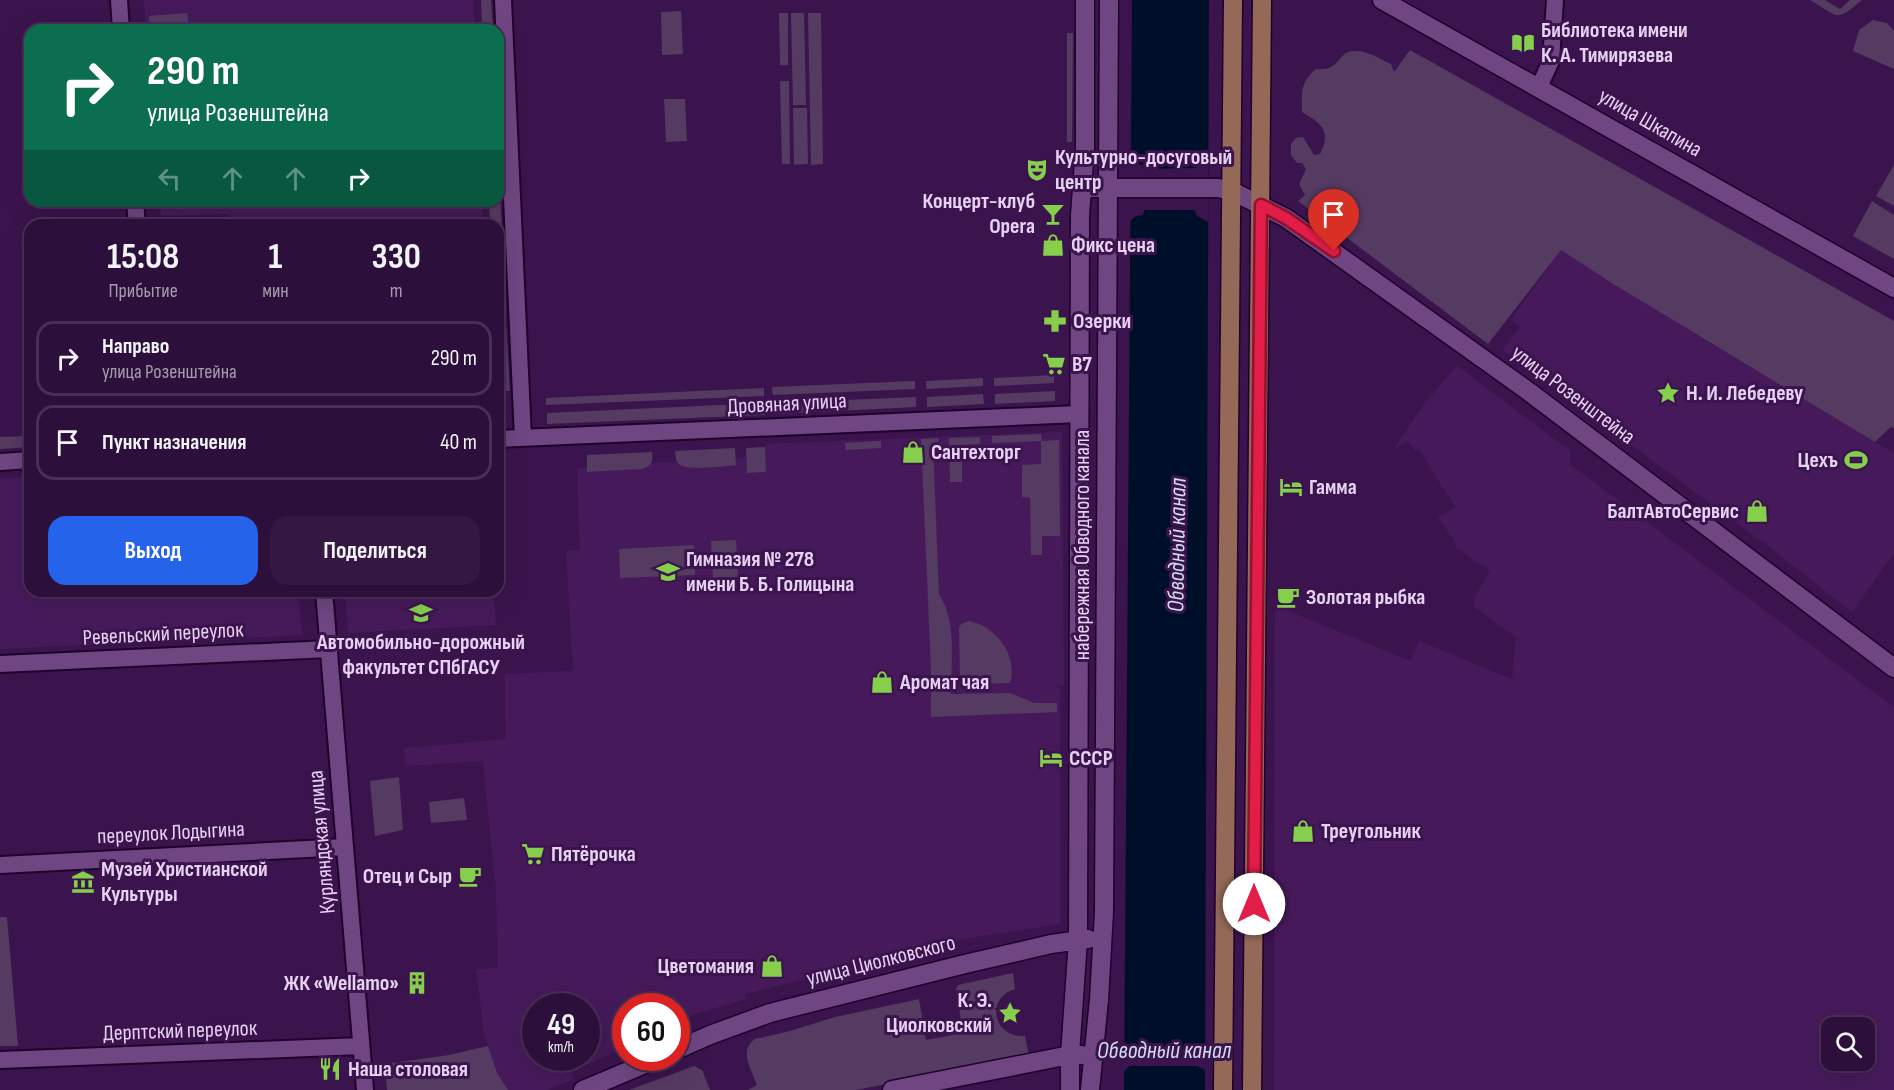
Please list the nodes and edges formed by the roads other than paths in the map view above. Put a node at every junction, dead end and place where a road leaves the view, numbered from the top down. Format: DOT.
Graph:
graph roads {
  1 [pos="119,0"];
  2 [pos="503,0"];
  3 [pos="1085,0"];
  4 [pos="1109,0"];
  5 [pos="1233,0"];
  6 [pos="1262,0"];
  7 [pos="1382,0"];
  8 [pos="1555,0"];
  9 [pos="121,24"];
  10 [pos="1539,87"];
  11 [pos="1082,188"];
  12 [pos="1107,188"];
  13 [pos="1232,191"];
  14 [pos="1261,205"];
  15 [pos="1894,288"];
  16 [pos="1079,414"];
  17 [pos="523,438"];
  18 [pos="504,439"];
  19 [pos="24,460"];
  20 [pos="0,462"];
  21 [pos="325,597"];
  22 [pos="329,649"];
  23 [pos="0,664"];
  24 [pos="1894,668"];
  25 [pos="345,847"];
  26 [pos="0,865"];
  27 [pos="1103,937"];
  28 [pos="1078,940"];
  29 [pos="690,1044"];
  30 [pos="361,1046"];
  31 [pos="1092,1054"];
  32 [pos="1070,1055"];
  33 [pos="0,1060"];
  34 [pos="628,1071"];
  35 [pos="365,1090"];
  36 [pos="583,1090"];
  37 [pos="892,1090"];
  38 [pos="1070,1090"];
  39 [pos="1090,1090"];
  40 [pos="1223,1090"];
  41 [pos="1252,1090"];
  1 -- 9 [label="street"];
  2 -- 17 [label="street"];
  3 -- 11 [label="street, набережная Обводного канала"];
  4 -- 12 [label="street, набережная Обводного канала"];
  5 -- 13 [label="main road"];
  6 -- 14 [label="main road"];
  7 -- 10 [label="street, улица Шкапина"];
  8 -- 10 [label="street"];
  10 -- 15 [label="street, улица Шкапина"];
  11 -- 12 [label="street, улица Розенштейна"];
  11 -- 16 [label="street, набережная Обводного канала"];
  12 -- 13 [label="street, улица Розенштейна"];
  12 -- 27 [label="street, набережная Обводного канала"];
  13 -- 14 [label="street, улица Розенштейна"];
  13 -- 40 [label="main road"];
  14 -- 24 [label="street, улица Розенштейна"];
  14 -- 41 [label="main road"];
  16 -- 17 [label="street, Дровяная улица"];
  16 -- 28 [label="street, набережная Обводного канала"];
  17 -- 18 [label="street, Дровяная улица"];
  19 -- 20 [label="street"];
  21 -- 22 [label="street, Курляндская улица"];
  22 -- 23 [label="street, Ревельский переулок"];
  22 -- 25 [label="street, Курляндская улица"];
  25 -- 26 [label="street, переулок Лодыгина"];
  25 -- 30 [label="street, Курляндская улица"];
  27 -- 28 [label="street, улица Циолковского"];
  27 -- 31 [label="street, набережная Обводного канала"];
  28 -- 29 [label="street, улица Циолковского"];
  28 -- 32 [label="street, набережная Обводного канала"];
  30 -- 33 [label="street, Дерптский переулок"];
  30 -- 35 [label="street, Курляндская улица"];
  31 -- 32 [label="street"];
  31 -- 39 [label="street, набережная Обводного канала"];
  32 -- 37 [label="street"];
  32 -- 38 [label="street, набережная Обводного канала"];
  34 -- 36 [label="street"];
}
